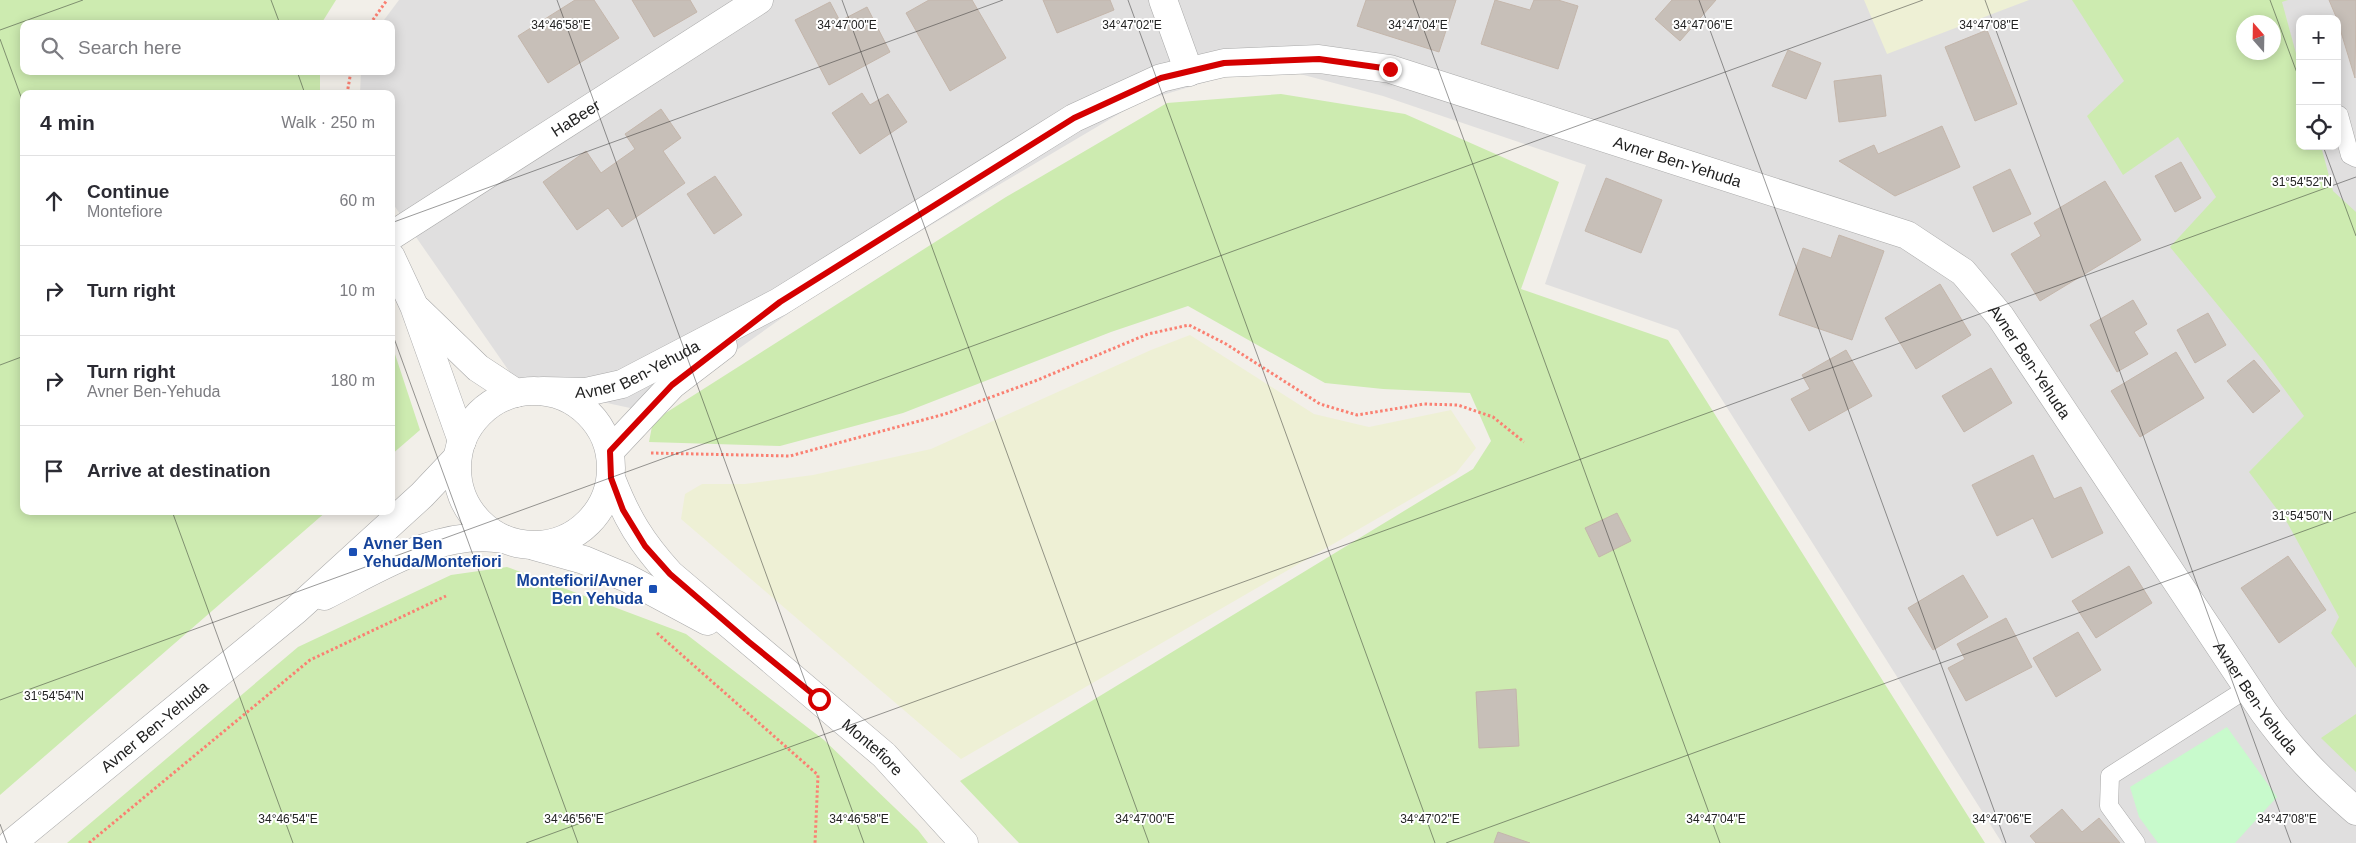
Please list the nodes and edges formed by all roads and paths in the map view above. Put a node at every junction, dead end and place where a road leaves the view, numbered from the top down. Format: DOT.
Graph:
graph roads {
  1 [pos="387,0"];
  2 [pos="760,0"];
  3 [pos="1163,0"];
  4 [pos="371,20"];
  5 [pos="1189,72"];
  6 [pos="350,75"];
  7 [pos="348,90"];
  8 [pos="2341,122"];
  9 [pos="2356,158"];
  10 [pos="395,233"];
  11 [pos="395,266"];
  12 [pos="780,302"];
  13 [pos="414,306"];
  14 [pos="543,391"];
  15 [pos="516,393"];
  16 [pos="1524,442"];
  17 [pos="460,450"];
  18 [pos="610,451"];
  19 [pos="611,478"];
  20 [pos="516,542"];
  21 [pos="446,596"];
  22 [pos="296,610"];
  23 [pos="657,632"];
  24 [pos="749,642"];
  25 [pos="2248,688"];
  26 [pos="2356,811"];
  27 [pos="12,843"];
  28 [pos="89,843"];
  29 [pos="815,843"];
  30 [pos="964,843"];
  31 [pos="2136,843"];
  1 -- 4 [label="path"];
  2 -- 10 [label="street, HaBeer"];
  3 -- 5 [label="street"];
  5 -- 12 [label="street, Avner Ben-Yehuda"];
  5 -- 25 [label="street, Avner Ben-Yehuda"];
  6 -- 7 [label="path"];
  8 -- 9 [label="lane"];
  11 -- 13 [label="street"];
  12 -- 14 [label="street, Avner Ben-Yehuda"];
  12 -- 18 [label="street, Avner Ben-Yehuda"];
  13 -- 15 [label="street"];
  13 -- 17 [label="street"];
  14 -- 15 [label="street"];
  14 -- 18 [label="street"];
  15 -- 17 [label="street"];
  16 -- 18 [label="path"];
  17 -- 20 [label="street"];
  17 -- 22 [label="street, Avner Ben-Yehuda"];
  18 -- 19 [label="street"];
  19 -- 20 [label="street"];
  19 -- 24 [label="street, Montefiore"];
  20 -- 22 [label="street, Avner Ben-Yehuda"];
  20 -- 24 [label="street, Montefiore"];
  21 -- 28 [label="path"];
  22 -- 27 [label="street, Avner Ben-Yehuda"];
  23 -- 29 [label="path"];
  24 -- 30 [label="street, Montefiore"];
  25 -- 26 [label="street, Avner Ben-Yehuda"];
  25 -- 31 [label="lane"];
}
